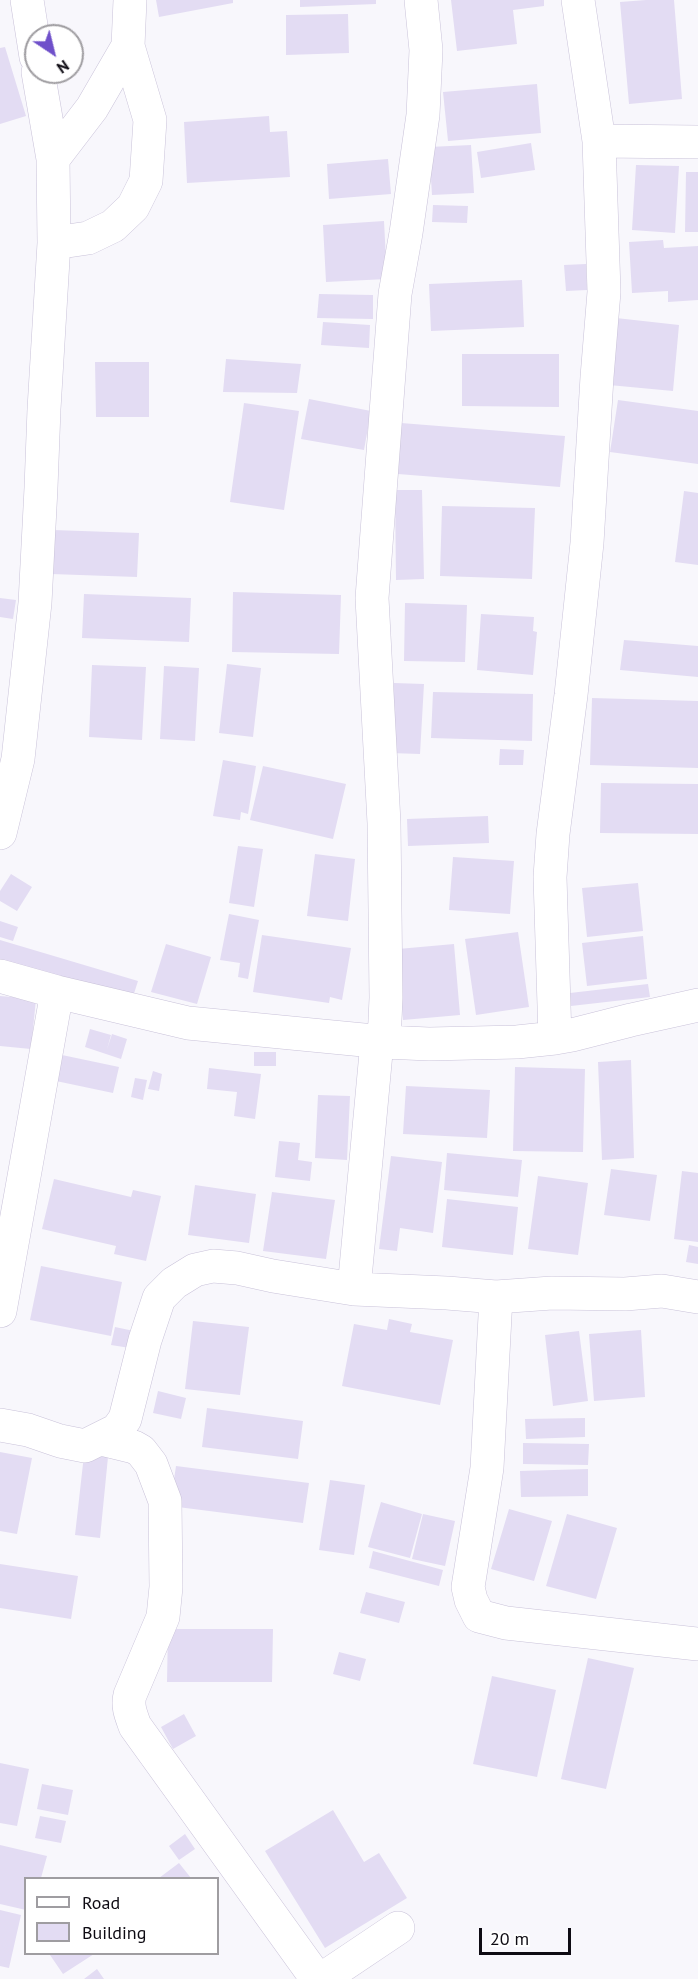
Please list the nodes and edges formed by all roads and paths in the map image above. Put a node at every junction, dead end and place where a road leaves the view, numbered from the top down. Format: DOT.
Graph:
graph roads {
  1 [pos="27,0"];
  2 [pos="130,0"];
  3 [pos="421,0"];
  4 [pos="578,0"];
  5 [pos="31,24"];
  6 [pos="128,46"];
  7 [pos="41,84"];
  8 [pos="599,141"];
  9 [pos="698,142"];
  10 [pos="53,159"];
  11 [pos="54,243"];
  12 [pos="0,832"];
  13 [pos="0,976"];
  14 [pos="57,992"];
  15 [pos="698,1005"];
  16 [pos="555,1038"];
  17 [pos="381,1042"];
  18 [pos="354,1288"];
  19 [pos="496,1297"];
  20 [pos="698,1297"];
  21 [pos="0,1311"];
  22 [pos="0,1425"];
  23 [pos="100,1439"];
  24 [pos="698,1644"];
  25 [pos="398,1928"];
  26 [pos="317,1979"];
  27 [pos="322,1979"];
  1 -- 5 [label="street"];
  2 -- 6 [label="street"];
  3 -- 17 [label="street"];
  4 -- 8 [label="street"];
  6 -- 10 [label="street"];
  6 -- 11 [label="street"];
  7 -- 10 [label="street"];
  8 -- 9 [label="street"];
  8 -- 16 [label="street"];
  10 -- 11 [label="street"];
  11 -- 12 [label="street"];
  13 -- 14 [label="street"];
  14 -- 17 [label="street"];
  14 -- 21 [label="street"];
  15 -- 16 [label="street"];
  16 -- 17 [label="street"];
  17 -- 18 [label="street"];
  18 -- 19 [label="street"];
  18 -- 23 [label="street"];
  19 -- 20 [label="street"];
  19 -- 24 [label="street"];
  22 -- 23 [label="street"];
  23 -- 26 [label="street"];
  25 -- 27 [label="street"];
}
